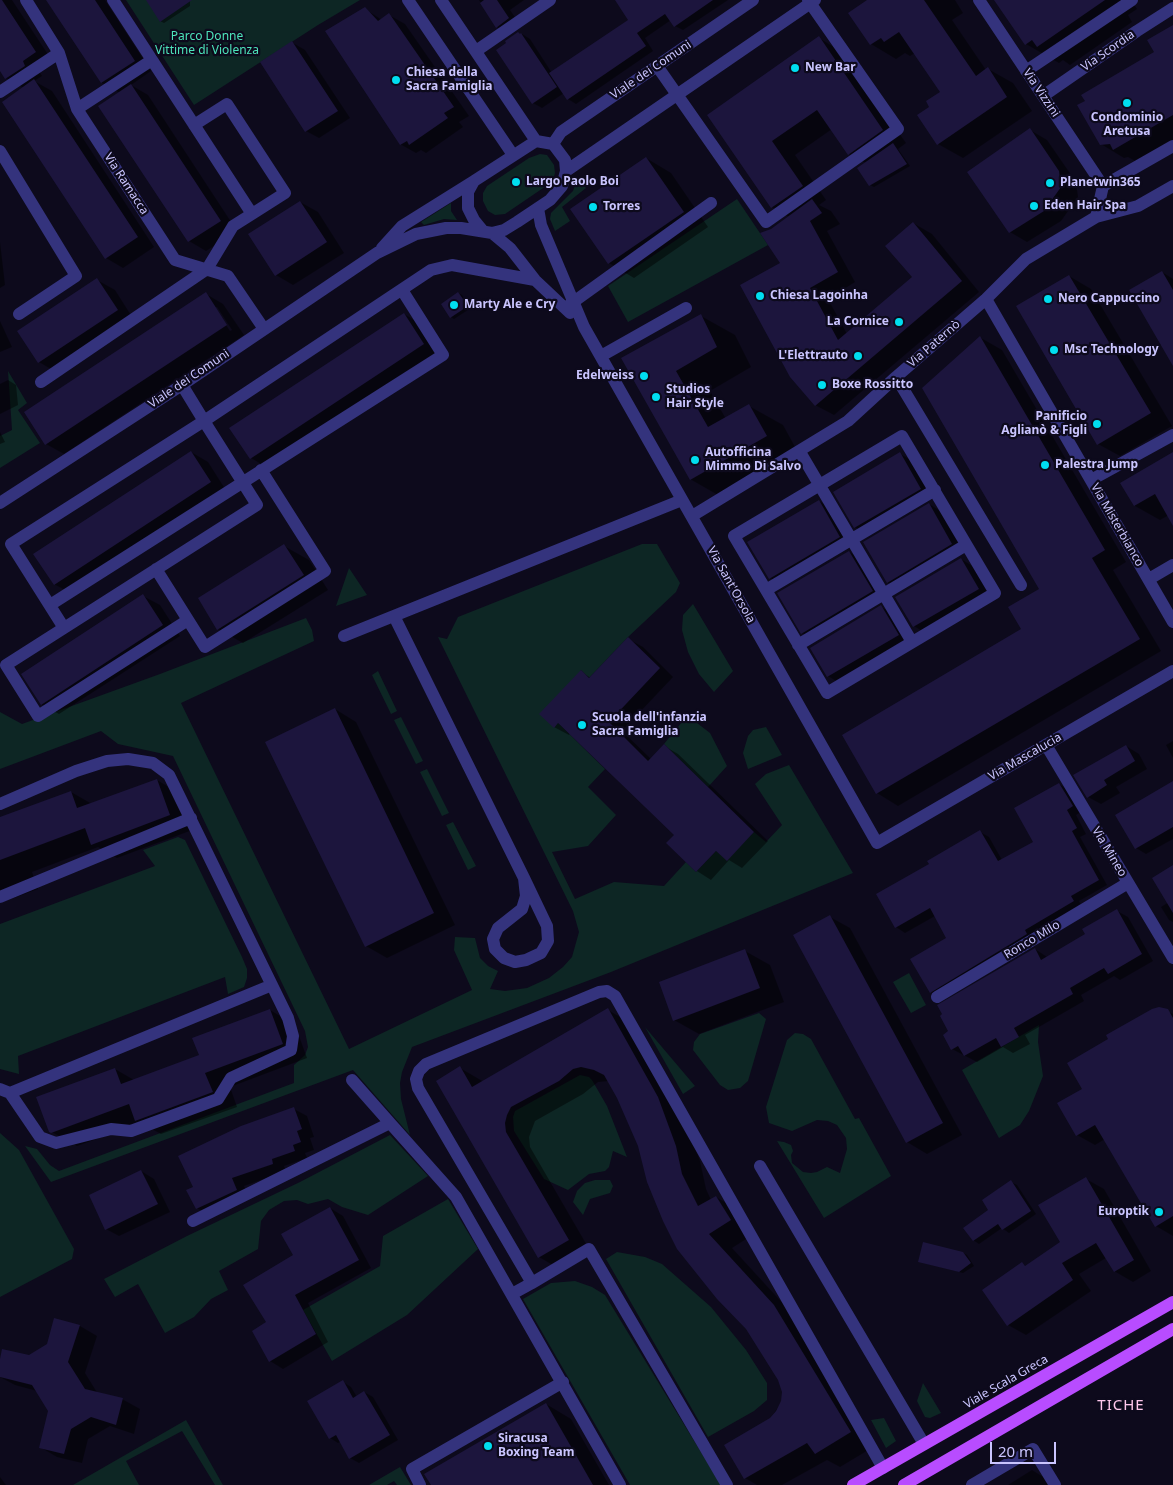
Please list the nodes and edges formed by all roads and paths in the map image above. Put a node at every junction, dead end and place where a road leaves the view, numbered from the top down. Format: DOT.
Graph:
graph roads {
  1 [pos="26,0"];
  2 [pos="113,0"];
  3 [pos="408,0"];
  4 [pos="441,0"];
  5 [pos="550,0"];
  6 [pos="979,0"];
  7 [pos="1132,0"];
  8 [pos="750,1"];
  9 [pos="811,1"];
  10 [pos="1173,8"];
  11 [pos="476,51"];
  12 [pos="60,53"];
  13 [pos="152,60"];
  14 [pos="657,66"];
  15 [pos="1026,71"];
  16 [pos="0,92"];
  17 [pos="677,94"];
  18 [pos="1043,96"];
  19 [pos="77,109"];
  20 [pos="194,125"];
  21 [pos="536,141"];
  22 [pos="553,144"];
  23 [pos="1173,146"];
  24 [pos="0,151"];
  25 [pos="513,155"];
  26 [pos="566,171"];
  27 [pos="474,181"];
  28 [pos="1103,186"];
  29 [pos="1173,186"];
  30 [pos="711,203"];
  31 [pos="538,208"];
  32 [pos="252,214"];
  33 [pos="1096,217"];
  34 [pos="488,232"];
  35 [pos="377,254"];
  36 [pos="207,270"];
  37 [pos="535,280"];
  38 [pos="402,290"];
  39 [pos="986,299"];
  40 [pos="569,304"];
  41 [pos="686,308"];
  42 [pos="19,314"];
  43 [pos="264,329"];
  44 [pos="601,356"];
  45 [pos="896,377"];
  46 [pos="41,382"];
  47 [pos="182,385"];
  48 [pos="204,421"];
  49 [pos="1173,435"];
  50 [pos="800,452"];
  51 [pos="261,470"];
  52 [pos="1091,480"];
  53 [pos="243,482"];
  54 [pos="819,486"];
  55 [pos="935,490"];
  56 [pos="682,500"];
  57 [pos="0,503"];
  58 [pos="692,516"];
  59 [pos="852,540"];
  60 [pos="966,545"];
  61 [pos="1173,565"];
  62 [pos="156,570"];
  63 [pos="1149,579"];
  64 [pos="1021,585"];
  65 [pos="766,590"];
  66 [pos="883,594"];
  67 [pos="50,605"];
  68 [pos="394,616"];
  69 [pos="188,620"];
  70 [pos="1173,622"];
  71 [pos="64,628"];
  72 [pos="344,636"];
  73 [pos="912,642"];
  74 [pos="798,645"];
  75 [pos="1173,671"];
  76 [pos="1046,745"];
  77 [pos="0,804"];
  78 [pos="191,818"];
  79 [pos="877,843"];
  80 [pos="524,878"];
  81 [pos="1128,883"];
  82 [pos="0,897"];
  83 [pos="1173,958"];
  84 [pos="272,985"];
  85 [pos="937,998"];
  86 [pos="352,1080"];
  87 [pos="5,1091"];
  88 [pos="390,1123"];
  89 [pos="760,1166"];
  90 [pos="193,1221"];
  91 [pos="532,1283"];
  92 [pos="512,1294"];
  93 [pos="1173,1302"];
  94 [pos="1173,1329"];
  95 [pos="562,1382"];
  96 [pos="924,1444"];
  97 [pos="883,1468"];
  98 [pos="923,1480"];
  99 [pos="420,1485"];
  100 [pos="620,1485"];
  101 [pos="727,1485"];
  102 [pos="853,1485"];
  103 [pos="904,1485"];
  104 [pos="972,1485"];
  105 [pos="1054,1485"];
  1 -- 12 [label="street, Via Ramacca"];
  2 -- 13 [label="street"];
  3 -- 25 [label="street"];
  4 -- 11 [label="street"];
  5 -- 11 [label="street"];
  6 -- 15 [label="street, Via Vizzini"];
  7 -- 15 [label="street"];
  8 -- 14 [label="street, Viale dei Comuni"];
  9 -- 17 [label="street"];
  9 -- 17 [label="street"];
  10 -- 18 [label="street, Via Scordia"];
  11 -- 21 [label="street"];
  12 -- 16 [label="street"];
  12 -- 19 [label="street, Via Ramacca"];
  13 -- 19 [label="street"];
  13 -- 20 [label="street"];
  14 -- 17 [label="street"];
  14 -- 22 [label="street, Viale dei Comuni"];
  15 -- 18 [label="street, Via Vizzini"];
  17 -- 26 [label="street"];
  18 -- 28 [label="street, Via Vizzini"];
  19 -- 36 [label="street, Via Ramacca"];
  20 -- 32 [label="street"];
  20 -- 32 [label="street"];
  21 -- 22 [label="street"];
  21 -- 25 [label="street"];
  22 -- 26 [label="street"];
  23 -- 28 [label="street"];
  24 -- 42 [label="street"];
  25 -- 27 [label="street"];
  26 -- 31 [label="street"];
  27 -- 34 [label="street"];
  27 -- 35 [label="street"];
  28 -- 33 [label="street"];
  29 -- 33 [label="street, Via Paternò"];
  30 -- 40 [label="street"];
  31 -- 34 [label="street"];
  31 -- 40 [label="street, Via Sant'Orsola"];
  32 -- 36 [label="street"];
  33 -- 39 [label="street, Via Paternò"];
  34 -- 35 [label="street"];
  34 -- 37 [label="street"];
  35 -- 43 [label="street, Viale dei Comuni"];
  36 -- 43 [label="street, Via Ramacca"];
  36 -- 46 [label="street"];
  37 -- 38 [label="street"];
  37 -- 40 [label="street"];
  38 -- 48 [label="street"];
  38 -- 51 [label="street"];
  39 -- 45 [label="street, Via Paternò"];
  39 -- 52 [label="street, Via Misterbianco"];
  40 -- 44 [label="street, Via Sant'Orsola"];
  41 -- 44 [label="street"];
  43 -- 47 [label="street, Viale dei Comuni"];
  44 -- 56 [label="street, Via Sant'Orsola"];
  45 -- 50 [label="street, Via Paternò"];
  45 -- 64 [label="street"];
  47 -- 48 [label="street"];
  47 -- 57 [label="street, Viale dei Comuni"];
  48 -- 53 [label="street"];
  48 -- 67 [label="street"];
  49 -- 52 [label="street"];
  50 -- 54 [label="street"];
  50 -- 58 [label="street, Via Paternò"];
  51 -- 53 [label="street"];
  51 -- 69 [label="street"];
  52 -- 63 [label="street, Via Misterbianco"];
  53 -- 62 [label="street"];
  53 -- 67 [label="street"];
  54 -- 55 [label="street"];
  54 -- 59 [label="street"];
  54 -- 65 [label="street"];
  55 -- 59 [label="street"];
  55 -- 60 [label="street"];
  56 -- 58 [label="street, Via Sant'Orsola"];
  56 -- 68 [label="street"];
  58 -- 79 [label="street, Via Sant'Orsola"];
  59 -- 65 [label="street"];
  59 -- 66 [label="street"];
  60 -- 66 [label="street"];
  60 -- 73 [label="street"];
  61 -- 63 [label="street"];
  62 -- 69 [label="street"];
  62 -- 71 [label="street"];
  63 -- 70 [label="street, Via Misterbianco"];
  65 -- 74 [label="street"];
  66 -- 73 [label="street"];
  66 -- 74 [label="street"];
  67 -- 71 [label="street"];
  68 -- 72 [label="street"];
  68 -- 80 [label="street"];
  69 -- 71 [label="street"];
  73 -- 74 [label="street"];
  75 -- 76 [label="street, Via Mascalucia"];
  76 -- 79 [label="street, Via Mascalucia"];
  76 -- 81 [label="street, Via Mineo"];
  77 -- 78 [label="street"];
  78 -- 82 [label="street"];
  78 -- 84 [label="street"];
  80 -- 80 [label="street"];
  81 -- 83 [label="street, Via Mineo"];
  81 -- 85 [label="street, Ronco Milo"];
  84 -- 87 [label="street"];
  84 -- 87 [label="street"];
  86 -- 88 [label="street"];
  88 -- 90 [label="street"];
  88 -- 92 [label="street"];
  89 -- 96 [label="street"];
  91 -- 92 [label="street"];
  91 -- 97 [label="street"];
  91 -- 101 [label="street"];
  92 -- 95 [label="street"];
  93 -- 96 [label="main road, Viale Scala Greca"];
  94 -- 98 [label="main road"];
  95 -- 99 [label="street"];
  95 -- 100 [label="street"];
  96 -- 97 [label="main road, Viale Scala Greca"];
  97 -- 102 [label="main road, Viale Scala Greca"];
  98 -- 103 [label="main road"];
  104 -- 105 [label="street"];
}
